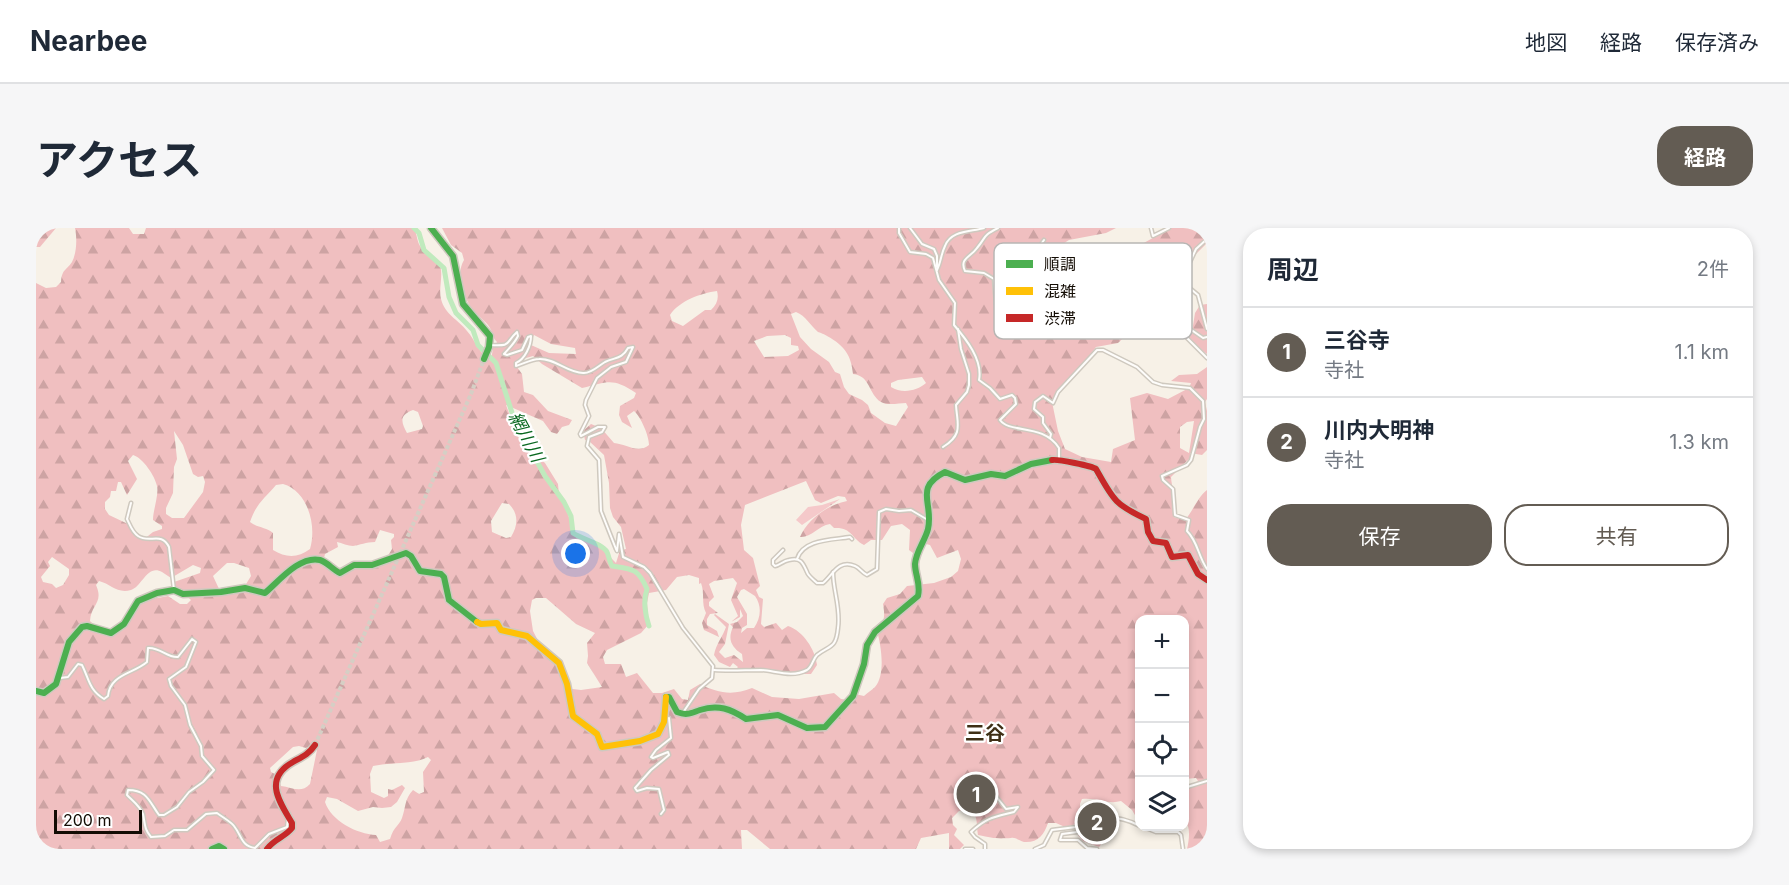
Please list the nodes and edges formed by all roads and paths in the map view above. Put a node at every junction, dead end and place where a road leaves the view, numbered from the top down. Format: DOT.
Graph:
graph roads {
  1 [pos="431,228"];
  2 [pos="898,228"];
  3 [pos="910,228"];
  4 [pos="984,228"];
  5 [pos="998,228"];
  6 [pos="1151,228"];
  7 [pos="1169,228"];
  8 [pos="1207,239"];
  9 [pos="1044,240"];
  10 [pos="1042,243"];
  11 [pos="1192,258"];
  12 [pos="937,270"];
  13 [pos="994,279"];
  14 [pos="1192,290"];
  15 [pos="958,329"];
  16 [pos="1207,329"];
  17 [pos="1192,330"];
  18 [pos="1207,337"];
  19 [pos="1188,339"];
  20 [pos="490,346"];
  21 [pos="485,358"];
  22 [pos="1207,358"];
  23 [pos="1207,397"];
  24 [pos="1203,401"];
  25 [pos="1050,438"];
  26 [pos="942,447"];
  27 [pos="1059,459"];
  28 [pos="131,502"];
  29 [pos="929,521"];
  30 [pos="852,539"];
  31 [pos="783,550"];
  32 [pos="797,559"];
  33 [pos="1207,569"];
  34 [pos="833,572"];
  35 [pos="1207,580"];
  36 [pos="174,590"];
  37 [pos="714,670"];
  38 [pos="60,678"];
  39 [pos="36,691"];
  40 [pos="682,714"];
  41 [pos="667,717"];
  42 [pos="315,745"];
  43 [pos="1207,781"];
  44 [pos="1189,787"];
  45 [pos="982,799"];
  46 [pos="660,813"];
  47 [pos="1091,816"];
  48 [pos="288,817"];
  49 [pos="1135,824"];
  50 [pos="1153,831"];
  51 [pos="212,849"];
  52 [pos="224,849"];
  53 [pos="267,849"];
  54 [pos="965,849"];
  55 [pos="973,849"];
  56 [pos="985,849"];
  57 [pos="1035,849"];
  58 [pos="1097,849"];
  59 [pos="1183,849"];
  1 -- 20 [label="street"];
  2 -- 12 [label="street"];
  3 -- 12 [label="street"];
  4 -- 12 [label="street"];
  5 -- 13 [label="street"];
  6 -- 7 [label="street"];
  8 -- 11 [label="street"];
  9 -- 10 [label="street"];
  12 -- 15 [label="street"];
  14 -- 16 [label="street"];
  15 -- 25 [label="street"];
  15 -- 26 [label="street"];
  17 -- 18 [label="street"];
  19 -- 22 [label="street"];
  20 -- 21 [label="street"];
  20 -- 37 [label="street"];
  23 -- 24 [label="street"];
  24 -- 25 [label="street"];
  24 -- 33 [label="street"];
  25 -- 27 [label="street"];
  27 -- 29 [label="street"];
  27 -- 35 [label="street"];
  28 -- 36 [label="street"];
  29 -- 34 [label="street"];
  29 -- 40 [label="street"];
  30 -- 32 [label="street"];
  31 -- 32 [label="street"];
  32 -- 34 [label="street"];
  34 -- 37 [label="street"];
  36 -- 38 [label="street"];
  36 -- 41 [label="street"];
  37 -- 40 [label="street"];
  38 -- 39 [label="street"];
  38 -- 48 [label="street"];
  40 -- 41 [label="street"];
  41 -- 46 [label="street"];
  42 -- 48 [label="street"];
  43 -- 44 [label="street"];
  45 -- 56 [label="street"];
  47 -- 49 [label="street"];
  47 -- 57 [label="street"];
  47 -- 58 [label="street"];
  48 -- 53 [label="street"];
  50 -- 59 [label="street"];
  51 -- 52 [label="street"];
  54 -- 55 [label="street"];
}
